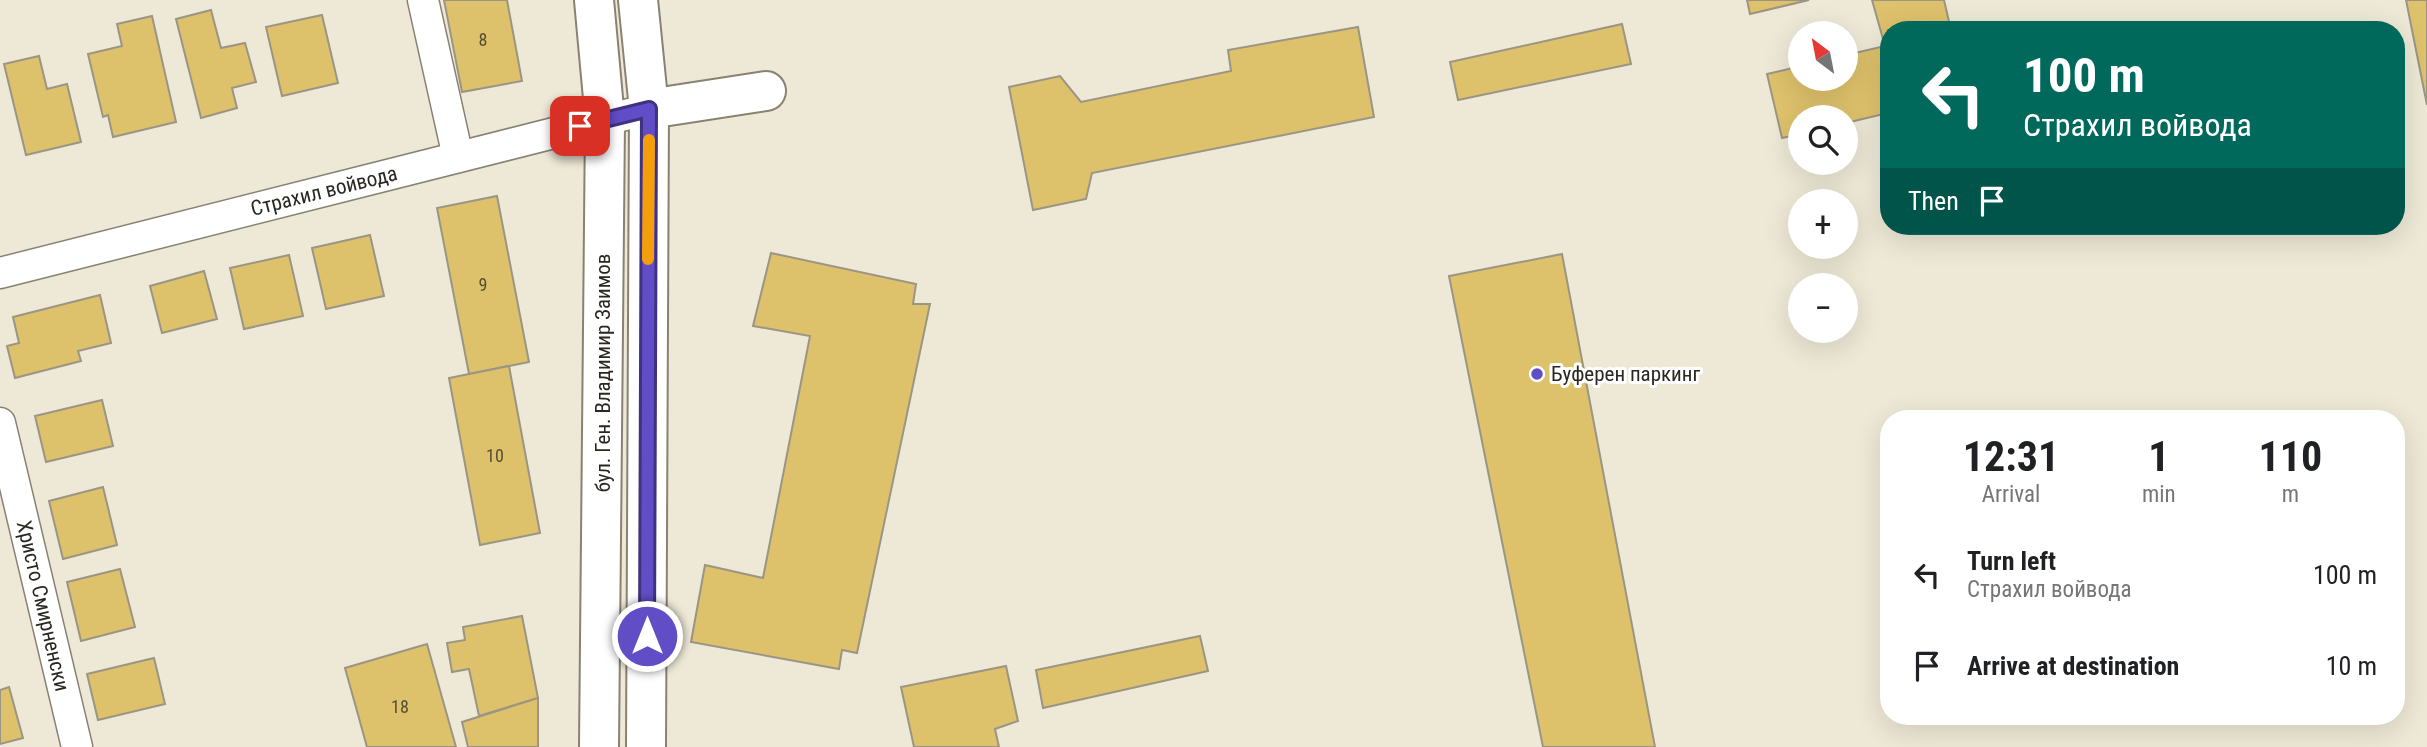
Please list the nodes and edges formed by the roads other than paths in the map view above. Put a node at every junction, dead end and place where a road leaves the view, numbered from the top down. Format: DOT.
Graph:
graph roads {
  1 [pos="423,0"];
  2 [pos="594,0"];
  3 [pos="638,0"];
  4 [pos="766,91"];
  5 [pos="649,109"];
  6 [pos="605,120"];
  7 [pos="458,157"];
  8 [pos="0,273"];
  9 [pos="0,424"];
  10 [pos="77,747"];
  11 [pos="599,747"];
  12 [pos="646,747"];
  1 -- 7 [label="street"];
  2 -- 6 [label="main road, бул. Ген. Владимир Заимов"];
  3 -- 5 [label="main road"];
  4 -- 5 [label="main road"];
  5 -- 6 [label="street, Страхил войвода"];
  5 -- 12 [label="main road"];
  6 -- 7 [label="street, Страхил войвода"];
  6 -- 11 [label="main road, бул. Ген. Владимир Заимов"];
  7 -- 8 [label="street, Страхил войвода"];
  9 -- 10 [label="street, Христо Смирненски"];
}
